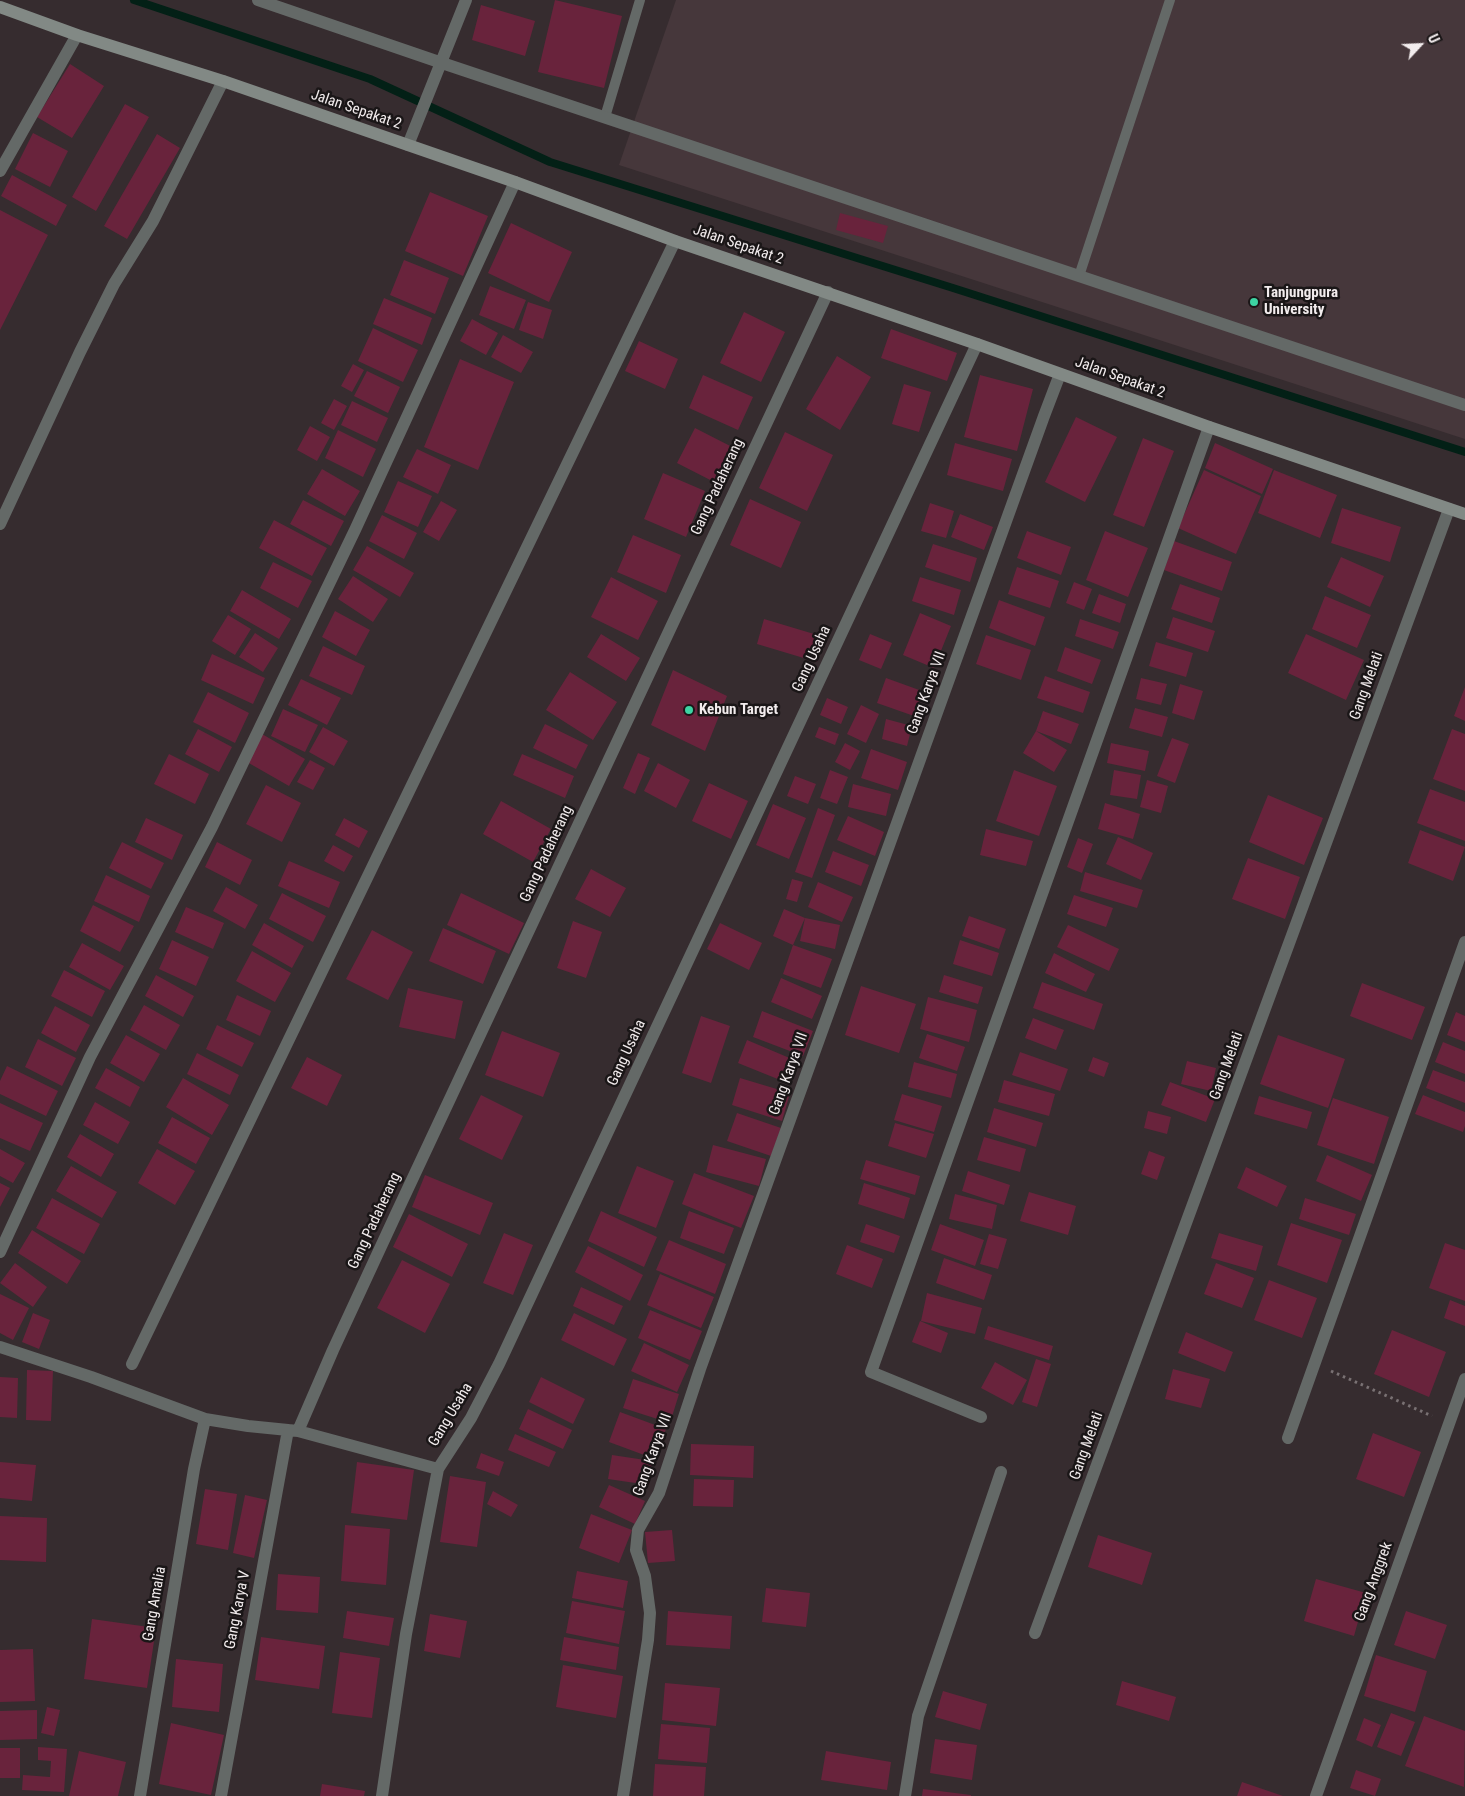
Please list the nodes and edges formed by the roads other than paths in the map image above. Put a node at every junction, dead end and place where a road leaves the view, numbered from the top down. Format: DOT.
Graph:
graph roads {
  1 [pos="258,0"];
  2 [pos="466,0"];
  3 [pos="640,0"];
  4 [pos="1170,0"];
  5 [pos="286,5"];
  6 [pos="0,7"];
  7 [pos="77,35"];
  8 [pos="442,63"];
  9 [pos="223,81"];
  10 [pos="605,117"];
  11 [pos="408,145"];
  12 [pos="0,171"];
  13 [pos="515,182"];
  14 [pos="675,241"];
  15 [pos="1079,276"];
  16 [pos="828,292"];
  17 [pos="977,344"];
  18 [pos="1060,374"];
  19 [pos="1465,405"];
  20 [pos="1209,427"];
  21 [pos="1449,509"];
  22 [pos="1465,514"];
  23 [pos="0,524"];
  24 [pos="1465,942"];
  25 [pos="0,1252"];
  26 [pos="0,1347"];
  27 [pos="132,1364"];
  28 [pos="1465,1379"];
  29 [pos="981,1417"];
  30 [pos="205,1419"];
  31 [pos="293,1431"];
  32 [pos="1288,1438"];
  33 [pos="438,1469"];
  34 [pos="1001,1472"];
  35 [pos="1035,1634"];
  36 [pos="140,1796"];
  37 [pos="221,1796"];
  38 [pos="382,1796"];
  39 [pos="624,1796"];
  40 [pos="905,1796"];
  41 [pos="1316,1796"];
  1 -- 5 [label="street"];
  2 -- 8 [label="street"];
  3 -- 10 [label="lane"];
  4 -- 15 [label="lane"];
  5 -- 8 [label="street"];
  6 -- 7 [label="street, Jalan Sepakat 2"];
  7 -- 9 [label="street, Jalan Sepakat 2"];
  7 -- 12 [label="street"];
  8 -- 10 [label="street"];
  8 -- 11 [label="street"];
  9 -- 11 [label="street, Jalan Sepakat 2"];
  9 -- 23 [label="street"];
  10 -- 15 [label="street"];
  11 -- 13 [label="street, Jalan Sepakat 2"];
  13 -- 14 [label="street, Jalan Sepakat 2"];
  13 -- 25 [label="street"];
  14 -- 16 [label="street, Jalan Sepakat 2"];
  14 -- 27 [label="street"];
  15 -- 19 [label="street"];
  16 -- 17 [label="street, Jalan Sepakat 2"];
  16 -- 31 [label="street, Gang Padaherang"];
  17 -- 18 [label="street, Jalan Sepakat 2"];
  17 -- 33 [label="street, Gang Usaha"];
  18 -- 20 [label="street, Jalan Sepakat 2"];
  18 -- 39 [label="street, Gang Karya VII"];
  20 -- 21 [label="street, Jalan Sepakat 2"];
  20 -- 29 [label="street"];
  21 -- 22 [label="street, Jalan Sepakat 2"];
  21 -- 35 [label="street, Gang Melati"];
  24 -- 32 [label="street"];
  26 -- 30 [label="street"];
  28 -- 41 [label="street, Gang Anggrek"];
  30 -- 31 [label="street"];
  30 -- 36 [label="street, Gang Amalia"];
  31 -- 33 [label="street"];
  31 -- 37 [label="street, Gang Karya V"];
  33 -- 38 [label="street, Gang Usaha"];
  34 -- 40 [label="street"];
}
